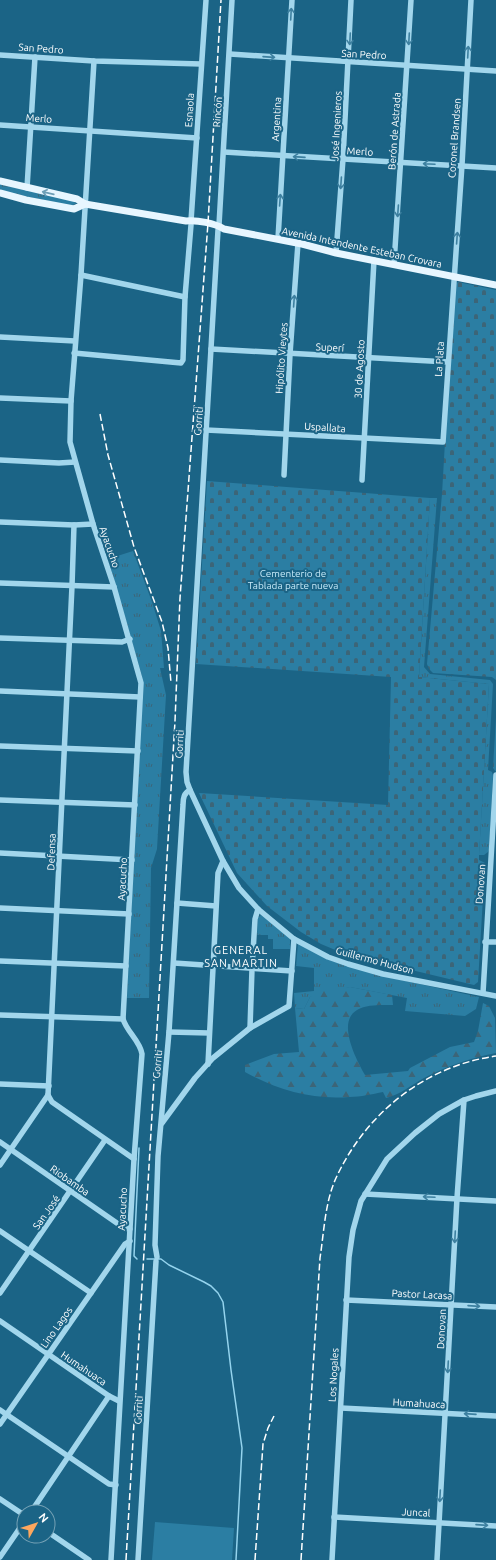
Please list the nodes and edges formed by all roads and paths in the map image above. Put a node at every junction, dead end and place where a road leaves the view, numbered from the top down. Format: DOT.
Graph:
graph roads {
  1 [pos="206,0"];
  2 [pos="232,0"];
  3 [pos="292,0"];
  4 [pos="351,0"];
  5 [pos="411,0"];
  6 [pos="471,0"];
  7 [pos="230,54"];
  8 [pos="0,55"];
  9 [pos="35,57"];
  10 [pos="288,59"];
  11 [pos="94,61"];
  12 [pos="348,62"];
  13 [pos="201,64"];
  14 [pos="407,66"];
  15 [pos="467,69"];
  16 [pos="496,71"];
  17 [pos="0,125"];
  18 [pos="30,126"];
  19 [pos="89,130"];
  20 [pos="197,138"];
  21 [pos="224,152"];
  22 [pos="283,156"];
  23 [pos="343,160"];
  24 [pos="401,162"];
  25 [pos="462,165"];
  26 [pos="496,168"];
  27 [pos="0,181"];
  28 [pos="27,188"];
  29 [pos="0,193"];
  30 [pos="85,204"];
  31 [pos="190,222"];
  32 [pos="220,228"];
  33 [pos="278,239"];
  34 [pos="298,243"];
  35 [pos="336,253"];
  36 [pos="374,260"];
  37 [pos="394,264"];
  38 [pos="81,275"];
  39 [pos="454,277"];
  40 [pos="496,285"];
  41 [pos="185,297"];
  42 [pos="0,337"];
  43 [pos="75,341"];
  44 [pos="211,349"];
  45 [pos="74,353"];
  46 [pos="290,354"];
  47 [pos="369,358"];
  48 [pos="448,362"];
  49 [pos="0,398"];
  50 [pos="71,402"];
  51 [pos="206,430"];
  52 [pos="286,434"];
  53 [pos="364,439"];
  54 [pos="443,442"];
  55 [pos="0,460"];
  56 [pos="75,462"];
  57 [pos="284,475"];
  58 [pos="362,480"];
  59 [pos="0,522"];
  60 [pos="93,524"];
  61 [pos="74,525"];
  62 [pos="0,583"];
  63 [pos="72,586"];
  64 [pos="114,587"];
  65 [pos="0,638"];
  66 [pos="130,639"];
  67 [pos="69,640"];
  68 [pos="0,691"];
  69 [pos="67,694"];
  70 [pos="140,696"];
  71 [pos="0,746"];
  72 [pos="64,748"];
  73 [pos="138,752"];
  74 [pos="495,775"];
  75 [pos="190,790"];
  76 [pos="0,800"];
  77 [pos="62,802"];
  78 [pos="135,805"];
  79 [pos="0,853"];
  80 [pos="60,856"];
  81 [pos="493,858"];
  82 [pos="132,860"];
  83 [pos="223,861"];
  84 [pos="177,903"];
  85 [pos="216,906"];
  86 [pos="0,908"];
  87 [pos="57,910"];
  88 [pos="258,910"];
  89 [pos="129,914"];
  90 [pos="294,939"];
  91 [pos="485,942"];
  92 [pos="496,942"];
  93 [pos="0,961"];
  94 [pos="55,963"];
  95 [pos="174,963"];
  96 [pos="126,966"];
  97 [pos="213,966"];
  98 [pos="252,969"];
  99 [pos="292,971"];
  100 [pos="483,993"];
  101 [pos="496,996"];
  102 [pos="0,1015"];
  103 [pos="52,1018"];
  104 [pos="123,1019"];
  105 [pos="250,1028"];
  106 [pos="169,1032"];
  107 [pos="209,1033"];
  108 [pos="208,1064"];
  109 [pos="0,1084"];
  110 [pos="49,1086"];
  111 [pos="496,1091"];
  112 [pos="48,1095"];
  113 [pos="464,1100"];
  114 [pos="162,1123"];
  115 [pos="105,1140"];
  116 [pos="0,1142"];
  117 [pos="11,1149"];
  118 [pos="134,1159"];
  119 [pos="0,1165"];
  120 [pos="71,1192"];
  121 [pos="365,1194"];
  122 [pos="457,1198"];
  123 [pos="496,1200"];
  124 [pos="130,1229"];
  125 [pos="0,1231"];
  126 [pos="130,1241"];
  127 [pos="29,1252"];
  128 [pos="91,1293"];
  129 [pos="0,1294"];
  130 [pos="346,1300"];
  131 [pos="451,1304"];
  132 [pos="496,1307"];
  133 [pos="0,1321"];
  134 [pos="48,1354"];
  135 [pos="109,1396"];
  136 [pos="120,1401"];
  137 [pos="341,1408"];
  138 [pos="0,1410"];
  139 [pos="445,1413"];
  140 [pos="7,1414"];
  141 [pos="496,1416"];
  142 [pos="0,1424"];
  143 [pos="68,1456"];
  144 [pos="116,1485"];
  145 [pos="0,1499"];
  146 [pos="36,1504"];
  147 [pos="16,1510"];
  148 [pos="334,1517"];
  149 [pos="439,1522"];
  150 [pos="496,1526"];
  151 [pos="16,1534"];
  152 [pos="56,1538"];
  153 [pos="0,1557"];
  154 [pos="87,1559"];
  155 [pos="111,1560"];
  156 [pos="138,1560"];
  157 [pos="332,1560"];
  158 [pos="437,1560"];
  1 -- 13 [label="street, Esnaola"];
  2 -- 7 [label="street, Rincón"];
  10 -- 3 [label="street, Argentina, one-way"];
  4 -- 12 [label="street, José Ingenieros, one-way"];
  5 -- 14 [label="street, Berón de Astrada, one-way"];
  15 -- 6 [label="street, Coronel Brandsen, one-way"];
  7 -- 10 [label="street, San Pedro, one-way"];
  7 -- 21 [label="street, Rincón"];
  8 -- 9 [label="street, San Pedro"];
  9 -- 11 [label="street, San Pedro"];
  9 -- 18 [label="street"];
  10 -- 12 [label="street, San Pedro"];
  10 -- 22 [label="street, Argentina"];
  11 -- 13 [label="street, San Pedro"];
  11 -- 19 [label="street, Ayacucho"];
  12 -- 14 [label="street, San Pedro"];
  12 -- 23 [label="street, José Ingenieros"];
  13 -- 20 [label="street, Esnaola"];
  14 -- 15 [label="street, San Pedro"];
  14 -- 24 [label="street, Berón de Astrada"];
  15 -- 16 [label="street, San Pedro"];
  15 -- 25 [label="street, Coronel Brandsen"];
  17 -- 18 [label="street, Merlo"];
  18 -- 19 [label="street, Merlo"];
  18 -- 28 [label="street"];
  19 -- 20 [label="street, Merlo"];
  19 -- 30 [label="street, Ayacucho"];
  20 -- 31 [label="street, Esnaola"];
  21 -- 22 [label="street, Merlo"];
  21 -- 32 [label="street, Rincón"];
  23 -- 22 [label="street, Merlo, one-way"];
  33 -- 22 [label="street, Argentina, one-way"];
  23 -- 24 [label="street, Merlo"];
  23 -- 35 [label="street, José Ingenieros, one-way"];
  25 -- 24 [label="street, Merlo, one-way"];
  24 -- 37 [label="street, Berón de Astrada, one-way"];
  25 -- 26 [label="street, Merlo"];
  39 -- 25 [label="street, Coronel Brandsen, one-way"];
  27 -- 28 [label="main road"];
  30 -- 28 [label="main road, one-way"];
  29 -- 30 [label="main road"];
  30 -- 31 [label="main road"];
  30 -- 38 [label="street, Ayacucho"];
  31 -- 32 [label="main road, Avenida Intendente Esteban Crovara"];
  31 -- 41 [label="street, Esnaola"];
  32 -- 33 [label="main road, Avenida Intendente Esteban Crovara"];
  32 -- 44 [label="street, Gorriti"];
  33 -- 34 [label="main road, Avenida Intendente Esteban Crovara"];
  34 -- 35 [label="main road, Avenida Intendente Esteban Crovara"];
  46 -- 34 [label="street, Hipólito Vieytes, one-way"];
  35 -- 36 [label="main road, Avenida Intendente Esteban Crovara"];
  36 -- 37 [label="main road, Avenida Intendente Esteban Crovara"];
  36 -- 47 [label="street, 30 de Agosto"];
  37 -- 39 [label="main road, Avenida Intendente Esteban Crovara"];
  38 -- 41 [label="street"];
  38 -- 43 [label="street, Ayacucho"];
  39 -- 40 [label="main road, Avenida Intendente Esteban Crovara"];
  39 -- 48 [label="street, La Plata"];
  41 -- 45 [label="street, Esnaola"];
  42 -- 43 [label="street"];
  43 -- 45 [label="street, Ayacucho"];
  44 -- 46 [label="street, Superí"];
  44 -- 51 [label="street, Gorriti"];
  45 -- 50 [label="street, Ayacucho"];
  46 -- 47 [label="street, Superí"];
  46 -- 52 [label="street, Hipólito Vieytes"];
  47 -- 48 [label="street, Superí"];
  47 -- 53 [label="street, 30 de Agosto"];
  48 -- 54 [label="street, La Plata"];
  49 -- 50 [label="street"];
  50 -- 56 [label="street, Ayacucho"];
  51 -- 52 [label="street, Uspallata"];
  51 -- 75 [label="street, Gorriti"];
  52 -- 53 [label="street, Uspallata"];
  52 -- 57 [label="street, Hipólito Vieytes"];
  53 -- 54 [label="street, Uspallata"];
  53 -- 58 [label="street, 30 de Agosto"];
  55 -- 56 [label="street"];
  56 -- 60 [label="street, Ayacucho"];
  59 -- 61 [label="street"];
  60 -- 61 [label="street"];
  60 -- 64 [label="street, Ayacucho"];
  61 -- 63 [label="street, Defensa"];
  62 -- 63 [label="street"];
  63 -- 64 [label="street"];
  63 -- 67 [label="street, Defensa"];
  64 -- 66 [label="street, Ayacucho"];
  65 -- 67 [label="street"];
  66 -- 67 [label="street"];
  66 -- 70 [label="street, Ayacucho"];
  67 -- 69 [label="street, Defensa"];
  68 -- 69 [label="street"];
  69 -- 70 [label="street"];
  69 -- 72 [label="street, Defensa"];
  70 -- 73 [label="street, Ayacucho"];
  71 -- 72 [label="street"];
  72 -- 73 [label="street"];
  72 -- 77 [label="street, Defensa"];
  73 -- 78 [label="street, Ayacucho"];
  74 -- 81 [label="street, Donovan"];
  75 -- 83 [label="street, Guillermo Hudson"];
  75 -- 84 [label="street, Gorriti"];
  76 -- 77 [label="street"];
  77 -- 78 [label="street"];
  77 -- 80 [label="street, Defensa"];
  78 -- 82 [label="street, Ayacucho"];
  79 -- 80 [label="street"];
  80 -- 82 [label="street"];
  80 -- 87 [label="street, Defensa"];
  81 -- 91 [label="street, Donovan"];
  82 -- 89 [label="street, Ayacucho"];
  83 -- 85 [label="street"];
  83 -- 88 [label="street, Guillermo Hudson"];
  84 -- 85 [label="street"];
  84 -- 95 [label="street, Gorriti"];
  85 -- 97 [label="street"];
  86 -- 87 [label="street"];
  87 -- 89 [label="street"];
  87 -- 94 [label="street, Defensa"];
  88 -- 90 [label="street, Guillermo Hudson"];
  88 -- 98 [label="street"];
  89 -- 96 [label="street, Ayacucho"];
  90 -- 99 [label="street"];
  90 -- 100 [label="street, Guillermo Hudson"];
  91 -- 92 [label="street"];
  91 -- 100 [label="street, Donovan"];
  93 -- 94 [label="street"];
  94 -- 96 [label="street"];
  94 -- 103 [label="street, Defensa"];
  95 -- 97 [label="street"];
  95 -- 106 [label="street, Gorriti"];
  96 -- 104 [label="street, Ayacucho"];
  97 -- 98 [label="street"];
  97 -- 107 [label="street"];
  98 -- 99 [label="street"];
  98 -- 105 [label="street"];
  99 -- 105 [label="street"];
  100 -- 101 [label="street, Guillermo Hudson"];
  102 -- 103 [label="street"];
  103 -- 104 [label="street"];
  103 -- 110 [label="street, Defensa"];
  104 -- 118 [label="street, Ayacucho"];
  105 -- 108 [label="street"];
  106 -- 107 [label="street"];
  106 -- 114 [label="street, Gorriti"];
  107 -- 108 [label="street"];
  108 -- 114 [label="street"];
  109 -- 110 [label="street"];
  110 -- 112 [label="street, Defensa"];
  111 -- 113 [label="street, Los Nogales"];
  112 -- 115 [label="street"];
  112 -- 117 [label="street, Defensa"];
  113 -- 121 [label="street, Los Nogales"];
  113 -- 122 [label="street, Donovan"];
  114 -- 156 [label="street, Gorriti"];
  115 -- 118 [label="street"];
  115 -- 120 [label="street, San José"];
  116 -- 117 [label="street, Riobamba"];
  117 -- 119 [label="street, Defensa"];
  117 -- 120 [label="street, Riobamba"];
  118 -- 124 [label="street, Ayacucho"];
  120 -- 124 [label="street, Riobamba"];
  120 -- 127 [label="street, San José"];
  122 -- 121 [label="street, one-way"];
  121 -- 130 [label="street, Los Nogales"];
  122 -- 123 [label="street"];
  122 -- 131 [label="street, Donovan, one-way"];
  124 -- 126 [label="street, Ayacucho"];
  125 -- 127 [label="street"];
  126 -- 128 [label="street, Lino Lagos"];
  126 -- 136 [label="street, Ayacucho"];
  127 -- 128 [label="street"];
  127 -- 129 [label="street, San José"];
  128 -- 134 [label="street, Lino Lagos"];
  130 -- 131 [label="street, Pastor Lacasa"];
  130 -- 137 [label="street, Los Nogales"];
  131 -- 132 [label="street, Pastor Lacasa, one-way"];
  131 -- 139 [label="street, Donovan, one-way"];
  133 -- 134 [label="street, Humahuaca"];
  134 -- 135 [label="street, Humahuaca"];
  134 -- 140 [label="street, Lino Lagos"];
  135 -- 136 [label="street, Humahuaca"];
  135 -- 143 [label="street"];
  136 -- 144 [label="street, Ayacucho"];
  137 -- 139 [label="street, Humahuaca"];
  137 -- 148 [label="street, Los Nogales"];
  138 -- 140 [label="street"];
  141 -- 139 [label="street, Humahuaca, one-way"];
  139 -- 149 [label="street, Donovan, one-way"];
  140 -- 142 [label="street, Lino Lagos"];
  140 -- 143 [label="street"];
  143 -- 144 [label="street"];
  143 -- 146 [label="street"];
  144 -- 155 [label="street, Ayacucho"];
  145 -- 147 [label="street"];
  148 -- 149 [label="street, Juncal"];
  148 -- 157 [label="street, Los Nogales"];
  149 -- 150 [label="street, Juncal, one-way"];
  149 -- 158 [label="street, Donovan"];
  151 -- 153 [label="street"];
  152 -- 154 [label="street"];
}
